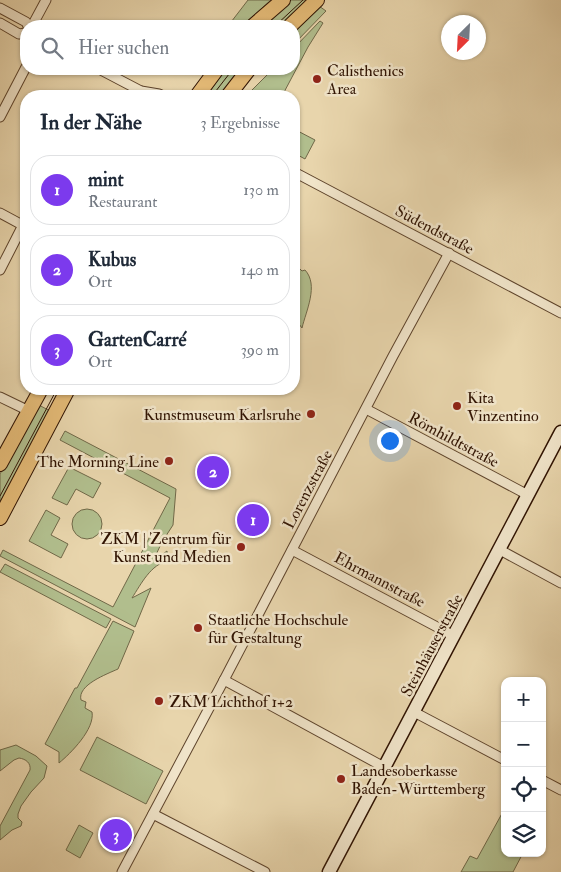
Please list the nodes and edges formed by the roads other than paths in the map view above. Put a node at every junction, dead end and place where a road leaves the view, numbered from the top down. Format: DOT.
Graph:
graph roads {
  1 [pos="46,0"];
  2 [pos="283,0"];
  3 [pos="318,0"];
  4 [pos="0,8"];
  5 [pos="22,20"];
  6 [pos="35,20"];
  7 [pos="260,20"];
  8 [pos="296,20"];
  9 [pos="0,23"];
  10 [pos="20,34"];
  11 [pos="22,75"];
  12 [pos="110,75"];
  13 [pos="213,75"];
  14 [pos="244,75"];
  15 [pos="137,90"];
  16 [pos="201,90"];
  17 [pos="233,90"];
  18 [pos="0,117"];
  19 [pos="300,175"];
  20 [pos="0,213"];
  21 [pos="20,223"];
  22 [pos="20,235"];
  23 [pos="449,253"];
  24 [pos="0,270"];
  25 [pos="561,313"];
  26 [pos="38,395"];
  27 [pos="65,395"];
  28 [pos="0,396"];
  29 [pos="366,409"];
  30 [pos="29,411"];
  31 [pos="561,432"];
  32 [pos="0,464"];
  33 [pos="528,495"];
  34 [pos="0,518"];
  35 [pos="292,550"];
  36 [pos="500,550"];
  37 [pos="561,583"];
  38 [pos="454,636"];
  39 [pos="224,680"];
  40 [pos="414,712"];
  41 [pos="501,758"];
  42 [pos="384,766"];
  43 [pos="546,782"];
  44 [pos="561,790"];
  45 [pos="153,814"];
  46 [pos="122,872"];
  47 [pos="265,872"];
  48 [pos="329,872"];
  1 -- 6 [label="street"];
  2 -- 7 [label="main road"];
  3 -- 8 [label="main road"];
  4 -- 5 [label="street"];
  9 -- 10 [label="street"];
  11 -- 18 [label="street"];
  12 -- 15 [label="street"];
  13 -- 16 [label="main road"];
  14 -- 17 [label="main road"];
  19 -- 23 [label="street, Südendstraße"];
  20 -- 21 [label="street"];
  22 -- 24 [label="street"];
  23 -- 25 [label="street, Südendstraße"];
  23 -- 29 [label="street, Lorenzstraße"];
  26 -- 30 [label="main road"];
  27 -- 34 [label="main road"];
  28 -- 30 [label="street"];
  29 -- 33 [label="street, Römhildtstraße"];
  29 -- 35 [label="street, Lorenzstraße"];
  30 -- 32 [label="main road"];
  31 -- 33 [label="street, Steinhäuserstraße"];
  33 -- 36 [label="street, Steinhäuserstraße"];
  35 -- 38 [label="street, Ehrmannstraße"];
  35 -- 39 [label="street, Lorenzstraße"];
  36 -- 37 [label="street"];
  36 -- 38 [label="street, Steinhäuserstraße"];
  38 -- 40 [label="street, Steinhäuserstraße"];
  39 -- 42 [label="street"];
  39 -- 45 [label="street, Lorenzstraße"];
  40 -- 41 [label="street"];
  40 -- 42 [label="street, Steinhäuserstraße"];
  42 -- 48 [label="street, Steinhäuserstraße"];
  43 -- 44 [label="street"];
  45 -- 46 [label="street, Lorenzstraße"];
  45 -- 47 [label="street"];
}
